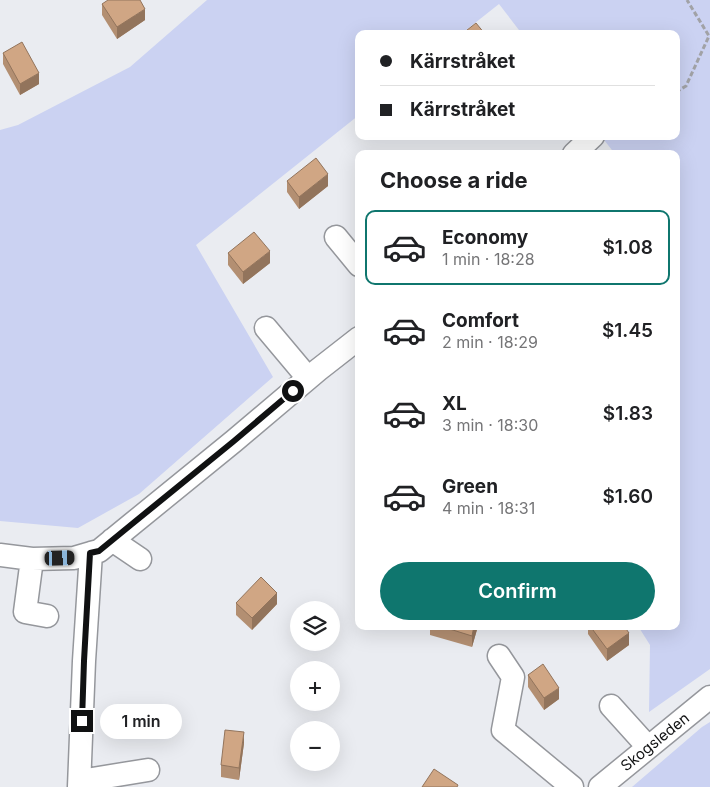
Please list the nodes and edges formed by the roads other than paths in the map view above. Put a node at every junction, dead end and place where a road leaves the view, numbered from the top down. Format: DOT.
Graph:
graph roads {
  1 [pos="589,140"];
  2 [pos="578,150"];
  3 [pos="336,237"];
  4 [pos="355,260"];
  5 [pos="266,328"];
  6 [pos="355,344"];
  7 [pos="308,378"];
  8 [pos="112,540"];
  9 [pos="90,553"];
  10 [pos="0,555"];
  11 [pos="32,559"];
  12 [pos="140,559"];
  13 [pos="46,616"];
  14 [pos="500,656"];
  15 [pos="710,697"];
  16 [pos="612,706"];
  17 [pos="648,747"];
  18 [pos="148,770"];
  19 [pos="79,784"];
  20 [pos="572,787"];
  21 [pos="600,787"];
  1 -- 2 [label="street"];
  3 -- 4 [label="street"];
  5 -- 7 [label="street"];
  6 -- 7 [label="street"];
  7 -- 8 [label="street"];
  8 -- 9 [label="street"];
  8 -- 12 [label="street"];
  9 -- 11 [label="street"];
  9 -- 19 [label="street"];
  10 -- 11 [label="street"];
  11 -- 13 [label="street"];
  14 -- 20 [label="street"];
  15 -- 17 [label="street, Skogsleden"];
  16 -- 17 [label="street"];
  17 -- 21 [label="street, Skogsleden"];
  18 -- 19 [label="street"];
}
